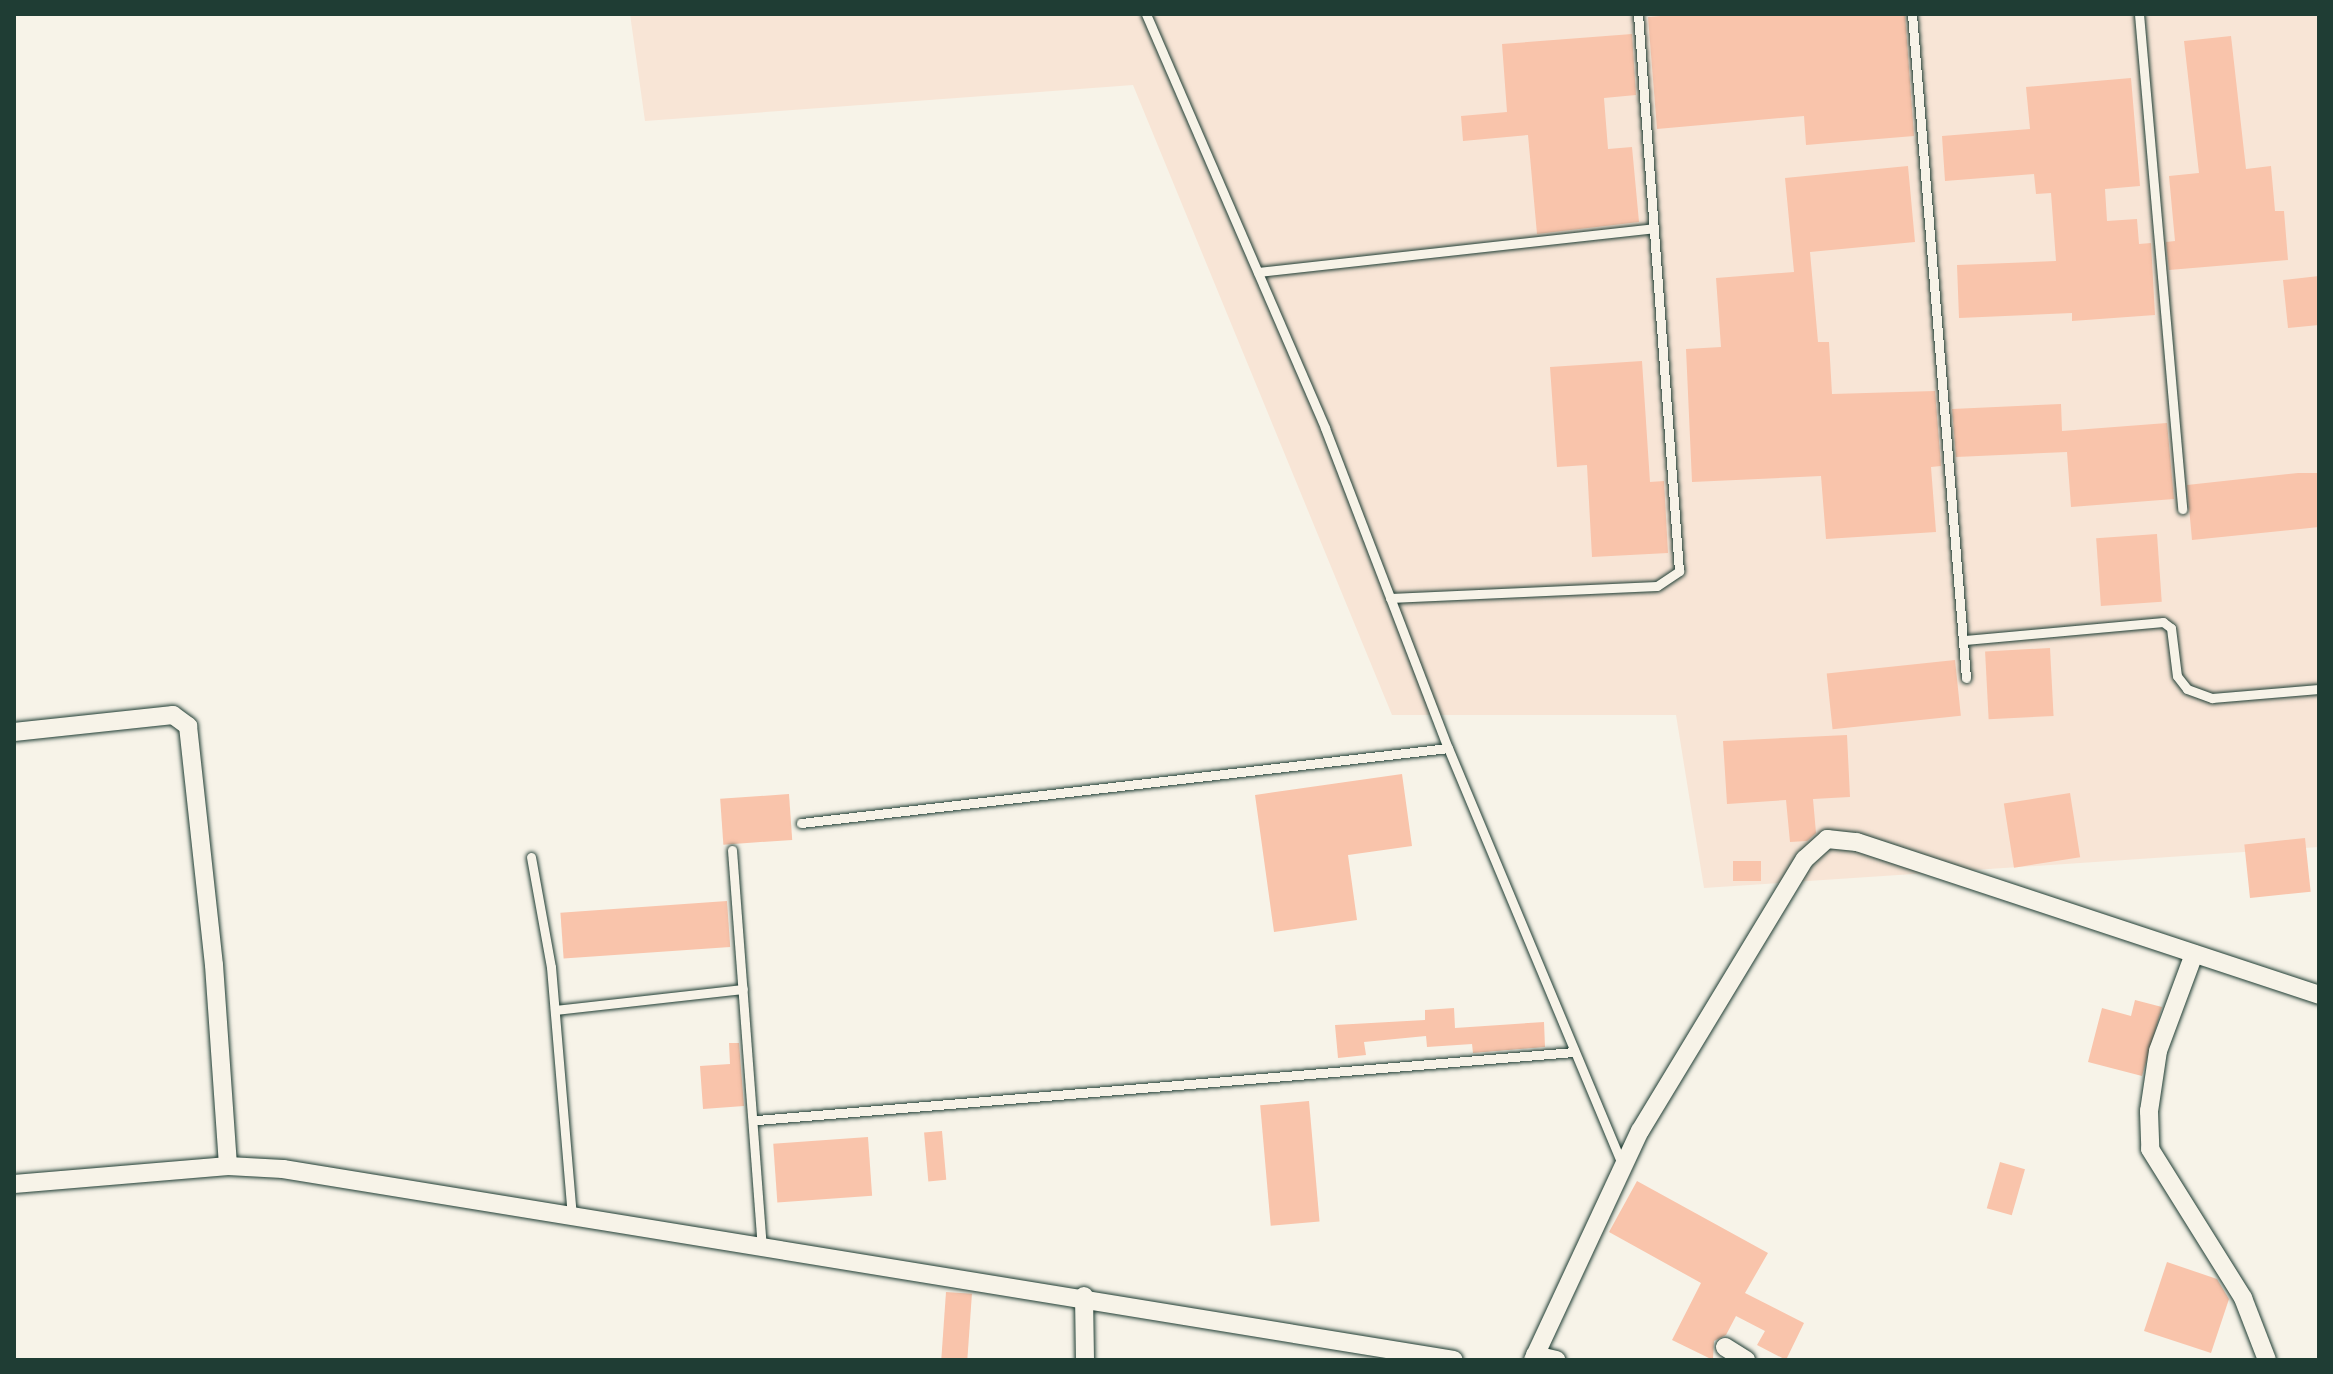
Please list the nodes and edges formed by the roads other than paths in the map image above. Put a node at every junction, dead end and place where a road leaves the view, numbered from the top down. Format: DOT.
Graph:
graph roads {
  1 [pos="1146,14"];
  2 [pos="1638,14"];
  3 [pos="1912,14"];
  4 [pos="2139,14"];
  5 [pos="1654,228"];
  6 [pos="1258,272"];
  7 [pos="2182,509"];
  8 [pos="1390,598"];
  9 [pos="1965,640"];
  10 [pos="1966,678"];
  11 [pos="2319,689"];
  12 [pos="14,732"];
  13 [pos="1448,748"];
  14 [pos="801,823"];
  15 [pos="732,850"];
  16 [pos="531,857"];
  17 [pos="2194,954"];
  18 [pos="743,989"];
  19 [pos="2319,995"];
  20 [pos="555,1010"];
  21 [pos="1574,1052"];
  22 [pos="757,1120"];
  23 [pos="1622,1165"];
  24 [pos="228,1166"];
  25 [pos="14,1184"];
  26 [pos="572,1218"];
  27 [pos="762,1249"];
  28 [pos="1084,1296"];
  29 [pos="1725,1347"];
  30 [pos="1534,1358"];
  31 [pos="1085,1360"];
  32 [pos="1454,1360"];
  33 [pos="1556,1360"];
  34 [pos="1746,1360"];
  35 [pos="2267,1360"];
  1 -- 6 [label="lane"];
  2 -- 5 [label="lane"];
  3 -- 9 [label="lane"];
  4 -- 7 [label="lane"];
  5 -- 6 [label="lane"];
  5 -- 8 [label="lane"];
  6 -- 8 [label="lane"];
  8 -- 13 [label="lane"];
  9 -- 10 [label="lane"];
  9 -- 11 [label="lane"];
  12 -- 24 [label="street"];
  13 -- 14 [label="lane"];
  13 -- 21 [label="lane"];
  15 -- 18 [label="lane"];
  16 -- 20 [label="lane"];
  17 -- 19 [label="street"];
  17 -- 23 [label="street"];
  17 -- 35 [label="street"];
  18 -- 20 [label="lane"];
  18 -- 22 [label="lane"];
  20 -- 26 [label="lane"];
  21 -- 22 [label="lane"];
  21 -- 23 [label="lane"];
  22 -- 27 [label="lane"];
  23 -- 30 [label="street"];
  24 -- 25 [label="street"];
  24 -- 26 [label="street"];
  26 -- 27 [label="street"];
  27 -- 28 [label="street"];
  28 -- 31 [label="street"];
  28 -- 32 [label="street"];
  29 -- 34 [label="street"];
  30 -- 33 [label="street"];
}
